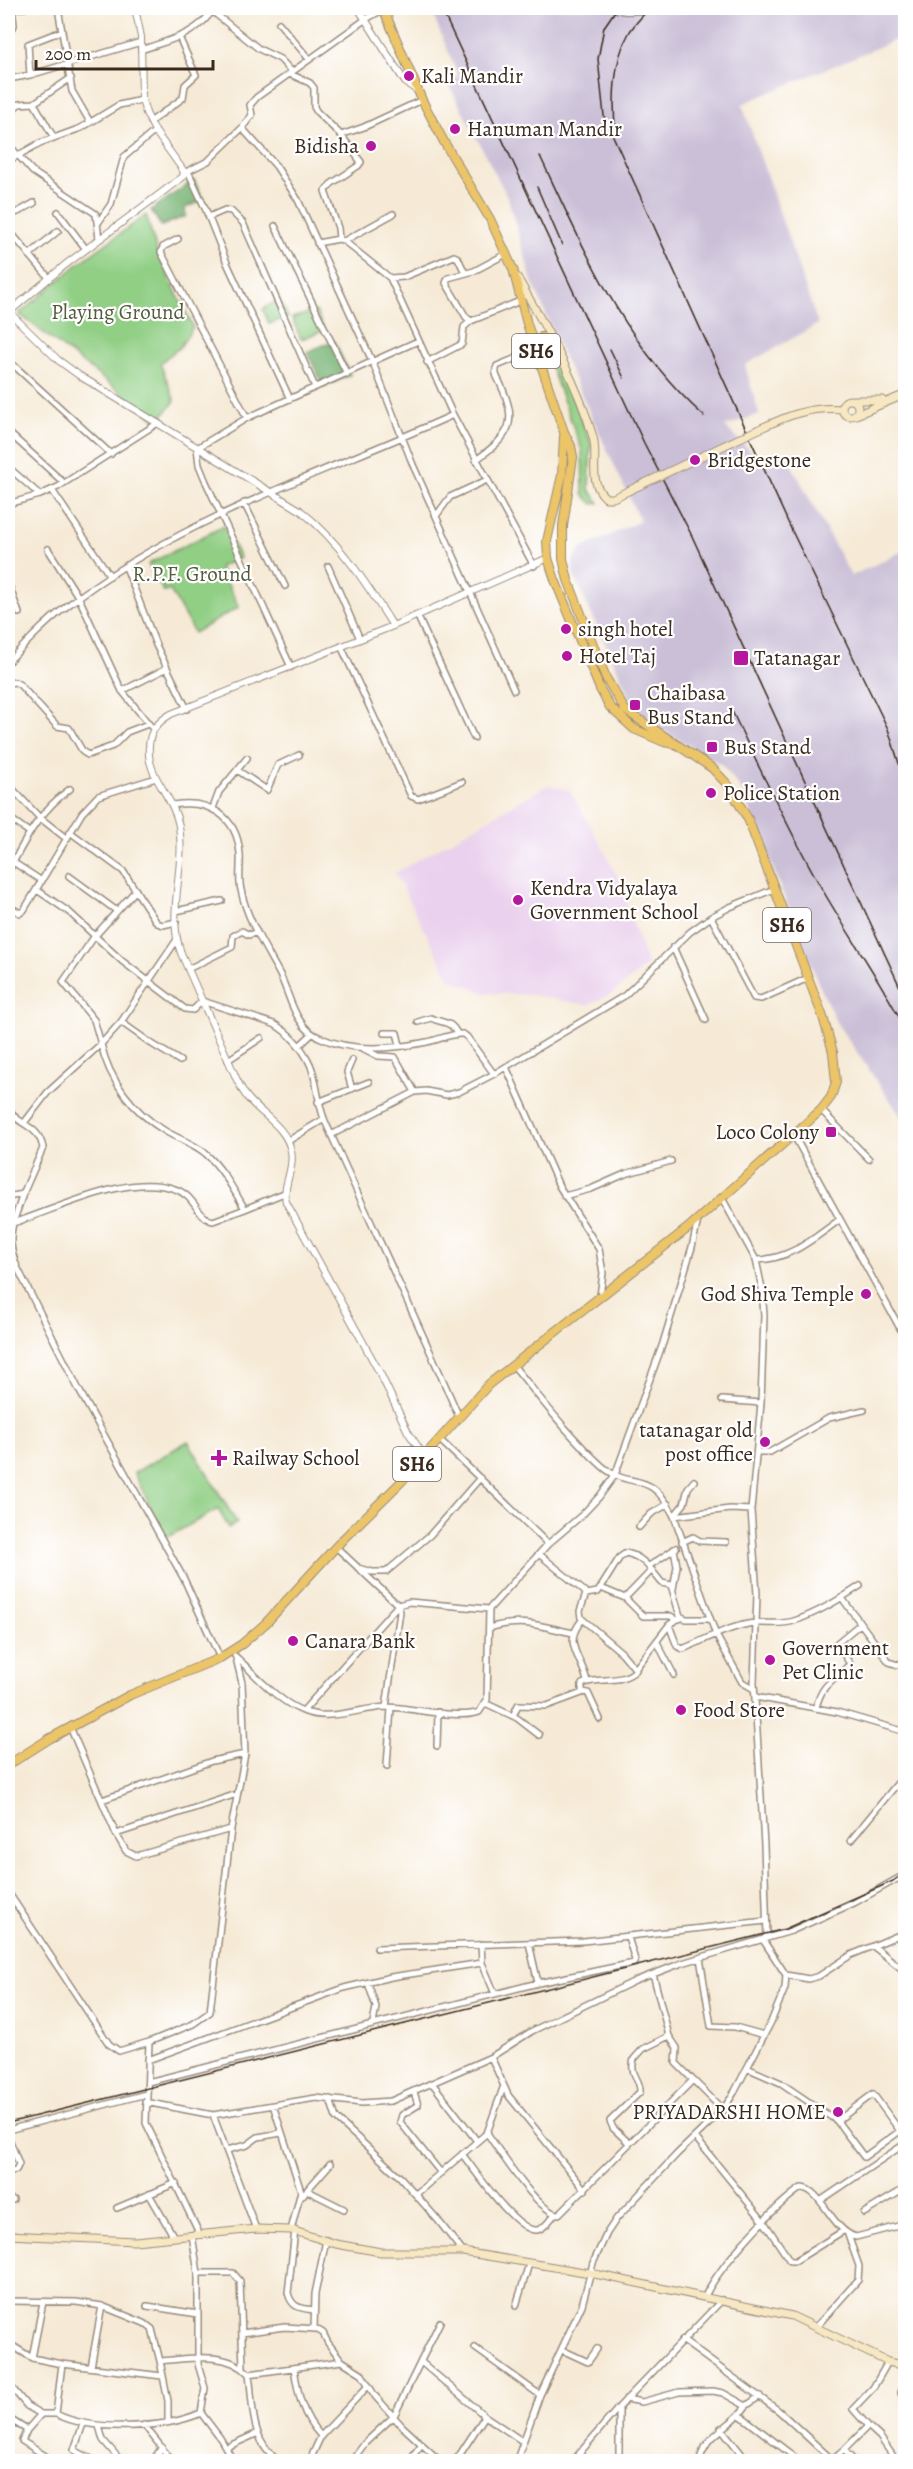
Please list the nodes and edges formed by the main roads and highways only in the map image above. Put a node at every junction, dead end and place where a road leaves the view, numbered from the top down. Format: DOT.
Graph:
graph roads {
  1 [pos="383,8"];
  2 [pos="513,269"];
  3 [pos="553,342"];
  4 [pos="535,349"];
  5 [pos="906,394"];
  6 [pos="852,400"];
  7 [pos="887,400"];
  8 [pos="842,409"];
  9 [pos="856,415"];
  10 [pos="564,432"];
  11 [pos="675,744"];
  12 [pos="8,1765"];
  13 [pos="8,2235"];
  14 [pos="906,2366"];
  1 -- 2 [label="main road, SH6"];
  2 -- 3 [label="main road"];
  2 -- 4 [label="main road, SH6"];
  3 -- 4 [label="main road"];
  3 -- 8 [label="main road, bridge"];
  4 -- 10 [label="main road, SH6"];
  5 -- 7 [label="main road"];
  6 -- 7 [label="main road"];
  6 -- 8 [label="main road"];
  6 -- 9 [label="main road"];
  7 -- 9 [label="main road"];
  8 -- 9 [label="main road"];
  10 -- 11 [label="main road, SH6"];
  10 -- 11 [label="main road, SH6"];
  11 -- 12 [label="main road, SH6"];
  13 -- 14 [label="main road"];
}
